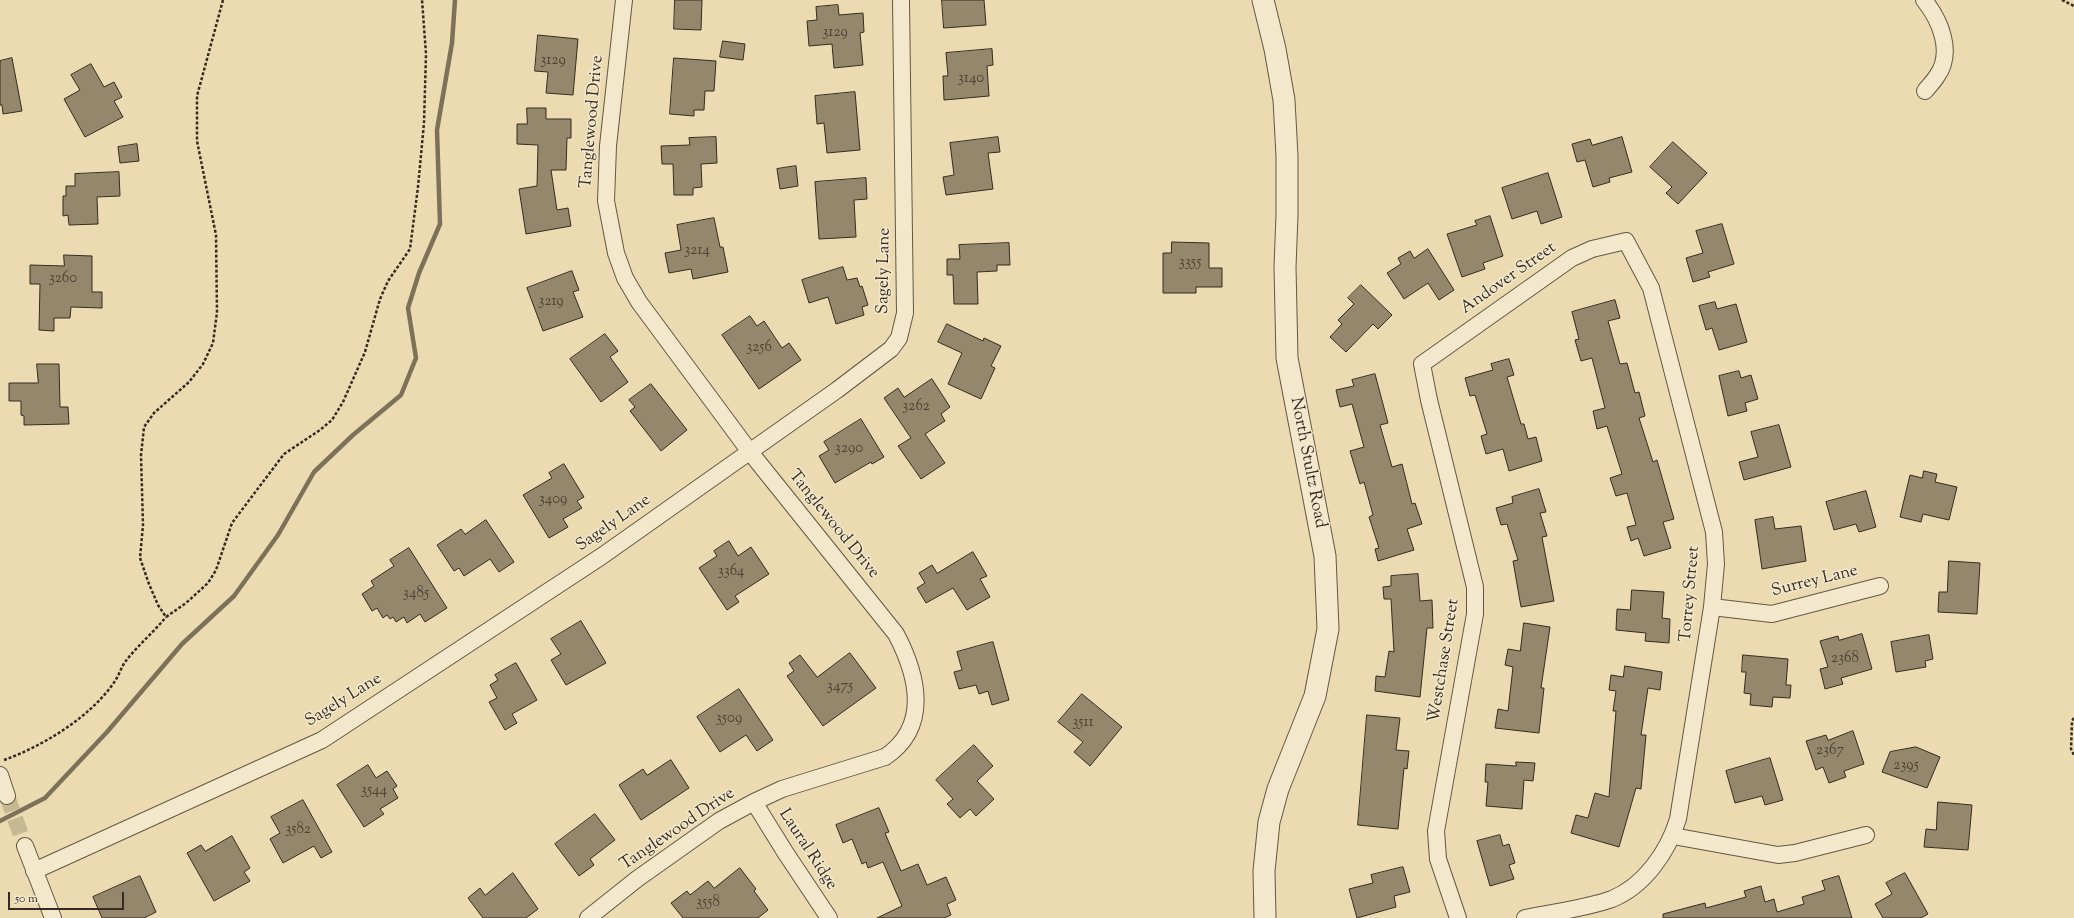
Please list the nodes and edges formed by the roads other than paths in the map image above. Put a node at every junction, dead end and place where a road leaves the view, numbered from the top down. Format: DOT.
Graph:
graph roads {
  1 [pos="624,0"];
  2 [pos="901,0"];
  3 [pos="1263,0"];
  4 [pos="1924,0"];
  5 [pos="1925,91"];
  6 [pos="1626,241"];
  7 [pos="1422,364"];
  8 [pos="750,452"];
  9 [pos="1880,586"];
  10 [pos="1712,606"];
  11 [pos="0,775"];
  12 [pos="7,796"];
  13 [pos="754,802"];
  14 [pos="1866,835"];
  15 [pos="1673,836"];
  16 [pos="25,846"];
  17 [pos="34,871"];
  18 [pos="53,918"];
  19 [pos="588,918"];
  20 [pos="829,918"];
  21 [pos="1265,918"];
  22 [pos="1458,918"];
  23 [pos="1525,918"];
  1 -- 8 [label="street, Tanglewood Drive"];
  2 -- 8 [label="street, Sagely Lane"];
  3 -- 21 [label="street, North Stultz Road"];
  4 -- 5 [label="street"];
  6 -- 7 [label="street, Andover Street"];
  6 -- 10 [label="street, Torrey Street"];
  7 -- 22 [label="street, Westchase Street"];
  8 -- 13 [label="street, Tanglewood Drive"];
  8 -- 17 [label="street, Sagely Lane"];
  9 -- 10 [label="street, Surrey Lane"];
  10 -- 15 [label="street, Torrey Street"];
  11 -- 12 [label="street"];
  13 -- 19 [label="street, Tanglewood Drive"];
  13 -- 20 [label="street, Laural Ridge"];
  14 -- 15 [label="street"];
  15 -- 23 [label="street, Torrey Street"];
  16 -- 17 [label="street"];
  17 -- 18 [label="street"];
}
